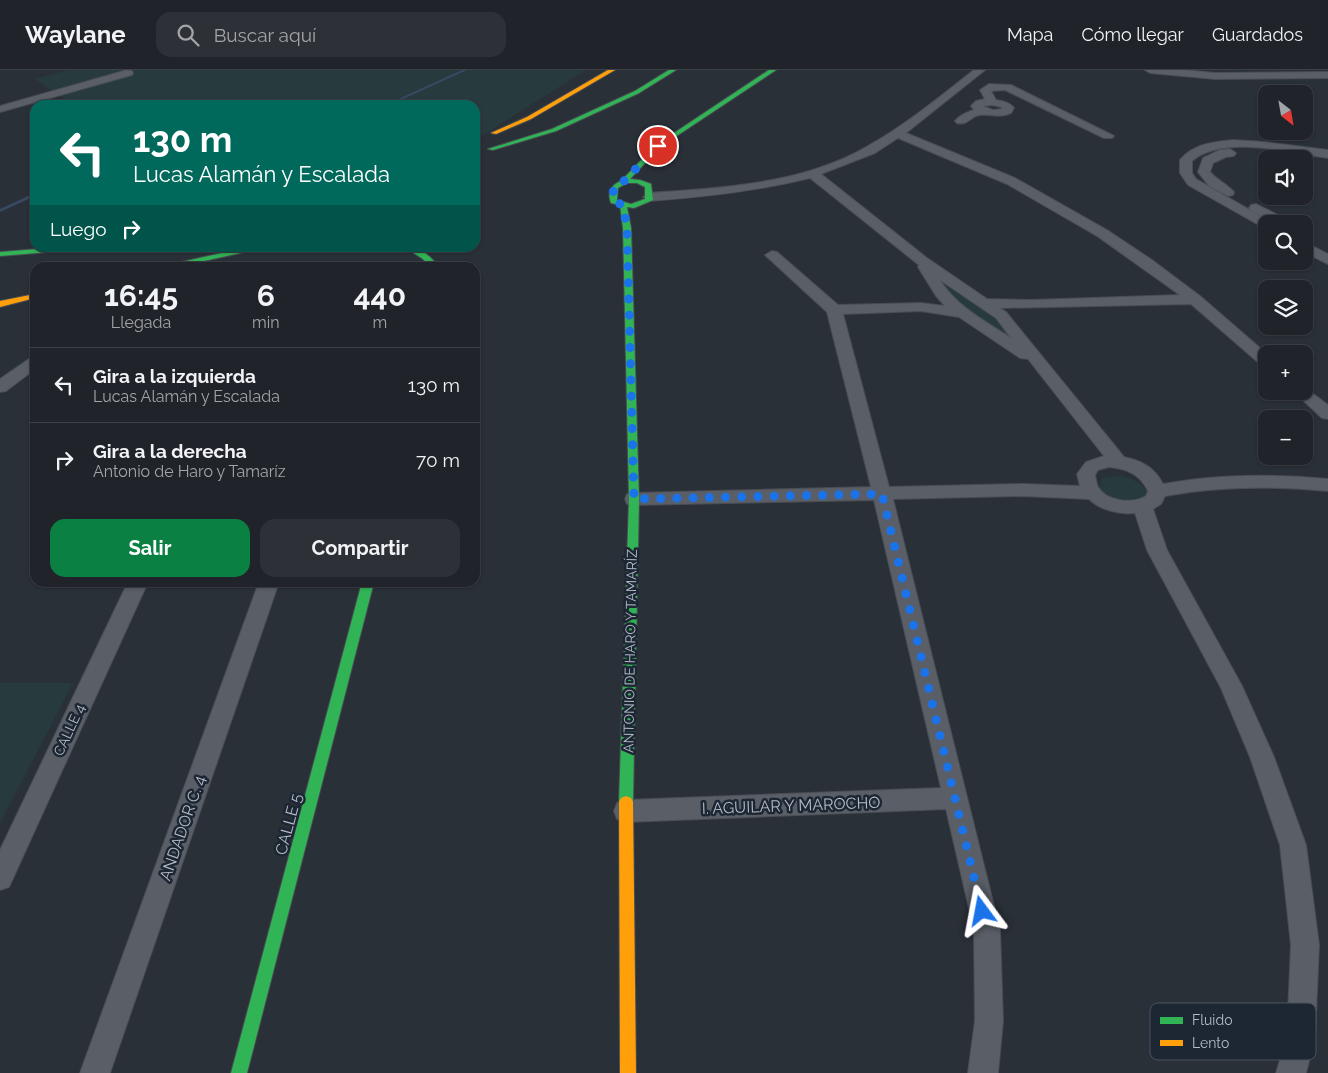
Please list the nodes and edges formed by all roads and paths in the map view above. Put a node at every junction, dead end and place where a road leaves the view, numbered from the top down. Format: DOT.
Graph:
graph roads {
  1 [pos="612,70"];
  2 [pos="673,70"];
  3 [pos="773,70"];
  4 [pos="980,70"];
  5 [pos="1150,70"];
  6 [pos="1291,70"];
  7 [pos="1184,72"];
  8 [pos="128,73"];
  9 [pos="1269,75"];
  10 [pos="1328,75"];
  11 [pos="550,92"];
  12 [pos="32,100"];
  13 [pos="30,101"];
  14 [pos="951,101"];
  15 [pos="992,102"];
  16 [pos="583,104"];
  17 [pos="981,108"];
  18 [pos="0,109"];
  19 [pos="962,121"];
  20 [pos="898,134"];
  21 [pos="1108,136"];
  22 [pos="1328,154"];
  23 [pos="1328,160"];
  24 [pos="636,169"];
  25 [pos="813,174"];
  26 [pos="638,181"];
  27 [pos="623,182"];
  28 [pos="649,193"];
  29 [pos="629,205"];
  30 [pos="1268,215"];
  31 [pos="1258,220"];
  32 [pos="627,228"];
  33 [pos="1313,239"];
  34 [pos="1328,248"];
  35 [pos="1313,251"];
  36 [pos="30,252"];
  37 [pos="235,252"];
  38 [pos="418,252"];
  39 [pos="0,254"];
  40 [pos="772,255"];
  41 [pos="1328,260"];
  42 [pos="922,261"];
  43 [pos="187,262"];
  44 [pos="429,262"];
  45 [pos="968,292"];
  46 [pos="30,297"];
  47 [pos="945,298"];
  48 [pos="1195,299"];
  49 [pos="986,303"];
  50 [pos="0,304"];
  51 [pos="1032,304"];
  52 [pos="921,307"];
  53 [pos="834,310"];
  54 [pos="963,314"];
  55 [pos="1004,317"];
  56 [pos="984,326"];
  57 [pos="1258,354"];
  58 [pos="30,365"];
  59 [pos="1046,369"];
  60 [pos="0,386"];
  61 [pos="1312,400"];
  62 [pos="1328,414"];
  63 [pos="1109,462"];
  64 [pos="1328,473"];
  65 [pos="1149,475"];
  66 [pos="1285,481"];
  67 [pos="1196,484"];
  68 [pos="1328,485"];
  69 [pos="1089,487"];
  70 [pos="1159,491"];
  71 [pos="882,494"];
  72 [pos="634,499"];
  73 [pos="1115,506"];
  74 [pos="1143,508"];
  75 [pos="1157,550"];
  76 [pos="136,587"];
  77 [pos="267,587"];
  78 [pos="367,587"];
  79 [pos="956,798"];
  80 [pos="626,811"];
  81 [pos="0,878"];
  82 [pos="1303,1003"];
  83 [pos="1295,1060"];
  84 [pos="95,1073"];
  85 [pos="240,1073"];
  86 [pos="628,1073"];
  87 [pos="983,1073"];
  88 [pos="1291,1073"];
  1 -- 11 [label="main road"];
  2 -- 16 [label="main road"];
  3 -- 24 [label="main road"];
  4 -- 14 [label="street"];
  5 -- 7 [label="street"];
  6 -- 9 [label="street"];
  7 -- 9 [label="street"];
  8 -- 12 [label="street"];
  9 -- 10 [label="street"];
  13 -- 18 [label="street"];
  14 -- 17 [label="street"];
  14 -- 17 [label="street"];
  14 -- 20 [label="street"];
  15 -- 17 [label="street"];
  15 -- 17 [label="street"];
  15 -- 21 [label="street"];
  17 -- 19 [label="street"];
  20 -- 25 [label="street"];
  20 -- 48 [label="street"];
  22 -- 31 [label="street"];
  23 -- 30 [label="street"];
  24 -- 26 [label="main road"];
  24 -- 27 [label="main road"];
  25 -- 28 [label="street"];
  25 -- 42 [label="street"];
  26 -- 27 [label="main road"];
  26 -- 28 [label="main road"];
  27 -- 29 [label="main road"];
  28 -- 29 [label="main road"];
  29 -- 32 [label="street, ANTONIO DE HARO Y TAMARÍZ"];
  32 -- 72 [label="main road, ANTONIO DE HARO Y TAMARÍZ"];
  33 -- 34 [label="street"];
  35 -- 41 [label="street"];
  36 -- 39 [label="main road"];
  37 -- 43 [label="main road"];
  38 -- 44 [label="main road"];
  40 -- 53 [label="street"];
  42 -- 45 [label="street"];
  42 -- 47 [label="street"];
  45 -- 47 [label="street"];
  45 -- 49 [label="street"];
  46 -- 50 [label="main road"];
  47 -- 52 [label="street"];
  47 -- 54 [label="street"];
  48 -- 51 [label="street"];
  48 -- 57 [label="street"];
  49 -- 51 [label="street"];
  49 -- 55 [label="street"];
  51 -- 55 [label="street"];
  52 -- 53 [label="street"];
  52 -- 54 [label="street"];
  53 -- 71 [label="street"];
  54 -- 56 [label="street"];
  55 -- 56 [label="street"];
  55 -- 59 [label="street"];
  56 -- 59 [label="street"];
  58 -- 60 [label="street"];
  59 -- 63 [label="street"];
  61 -- 62 [label="street"];
  63 -- 65 [label="street"];
  63 -- 69 [label="street"];
  64 -- 66 [label="street"];
  65 -- 67 [label="street"];
  65 -- 70 [label="street"];
  66 -- 67 [label="street"];
  66 -- 68 [label="street"];
  67 -- 70 [label="street"];
  69 -- 71 [label="street"];
  69 -- 73 [label="street"];
  70 -- 74 [label="street"];
  71 -- 72 [label="street"];
  71 -- 79 [label="street"];
  72 -- 80 [label="main road, ANTONIO DE HARO Y TAMARÍZ"];
  73 -- 74 [label="street"];
  73 -- 75 [label="street"];
  74 -- 75 [label="street"];
  75 -- 82 [label="street"];
  76 -- 81 [label="street, CALLE 4"];
  77 -- 84 [label="street, ANDADOR C. 4"];
  78 -- 85 [label="main road, CALLE 5"];
  79 -- 80 [label="street, I. AGUILAR Y MAROCHO"];
  79 -- 87 [label="street"];
  80 -- 86 [label="main road, ANTONIO DE HARO Y TAMARÍZ"];
  83 -- 88 [label="street"];
}
